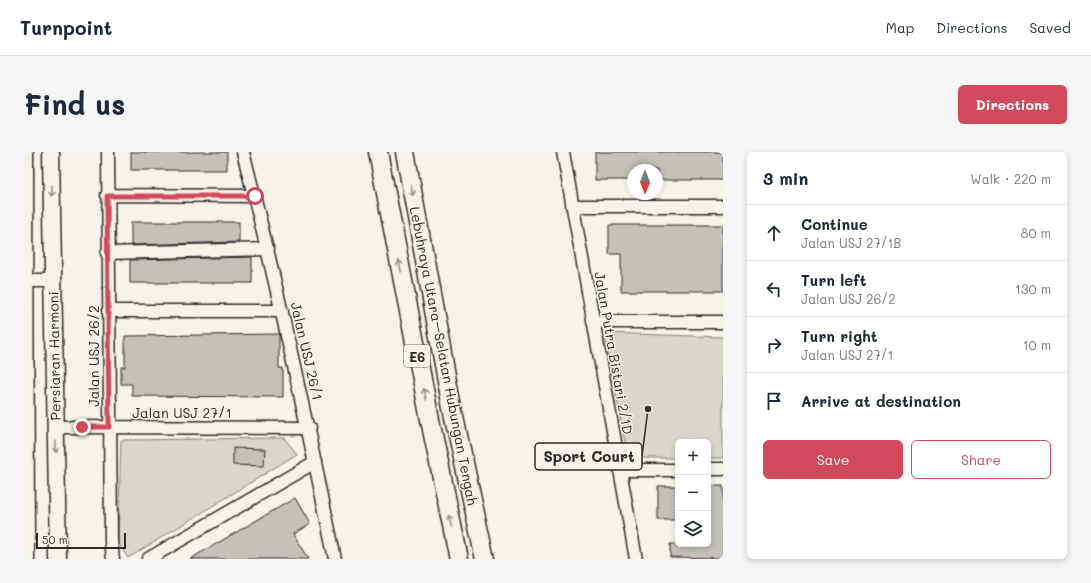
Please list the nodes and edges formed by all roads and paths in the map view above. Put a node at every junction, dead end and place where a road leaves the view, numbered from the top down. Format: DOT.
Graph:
graph roads {
  1 [pos="25,152"];
  2 [pos="51,152"];
  3 [pos="108,152"];
  4 [pos="243,152"];
  5 [pos="378,152"];
  6 [pos="405,152"];
  7 [pos="563,152"];
  8 [pos="107,196"];
  9 [pos="255,196"];
  10 [pos="572,206"];
  11 [pos="723,206"];
  12 [pos="268,249"];
  13 [pos="108,253"];
  14 [pos="24,281"];
  15 [pos="53,281"];
  16 [pos="108,311"];
  17 [pos="282,311"];
  18 [pos="593,322"];
  19 [pos="723,322"];
  20 [pos="56,427"];
  21 [pos="109,427"];
  22 [pos="309,428"];
  23 [pos="315,462"];
  24 [pos="723,469"];
  25 [pos="620,470"];
  26 [pos="675,470"];
  27 [pos="711,470"];
  28 [pos="26,559"];
  29 [pos="58,559"];
  30 [pos="113,559"];
  31 [pos="148,559"];
  32 [pos="335,559"];
  33 [pos="459,559"];
  34 [pos="485,559"];
  35 [pos="636,559"];
  1 -- 14 [label="main road, Persiaran Harmoni"];
  2 -- 15 [label="main road, Persiaran Harmoni, one-way"];
  3 -- 8 [label="street, Jalan USJ 26/2"];
  4 -- 9 [label="street, Jalan USJ 26/1"];
  33 -- 5 [label="highway, Lebuhraya Utara–Selatan Hubungan Tengah / E6, one-way"];
  6 -- 34 [label="highway, Lebuhraya Utara–Selatan Hubungan Tengah / E6, one-way"];
  7 -- 10 [label="street, Jalan Putra Bistari 2/1D"];
  8 -- 9 [label="street"];
  8 -- 13 [label="street, Jalan USJ 26/2"];
  9 -- 12 [label="street, Jalan USJ 26/1"];
  10 -- 11 [label="street"];
  10 -- 18 [label="street, Jalan Putra Bistari 2/1D"];
  12 -- 13 [label="street"];
  12 -- 17 [label="street, Jalan USJ 26/1"];
  13 -- 16 [label="street, Jalan USJ 26/2"];
  14 -- 15 [label="street"];
  14 -- 28 [label="main road, Persiaran Harmoni"];
  15 -- 20 [label="main road, Persiaran Harmoni"];
  16 -- 17 [label="street"];
  16 -- 21 [label="street, Jalan USJ 26/2"];
  17 -- 22 [label="street, Jalan USJ 26/1"];
  18 -- 19 [label="street"];
  18 -- 25 [label="street, Jalan Putra Bistari 2/1D"];
  20 -- 21 [label="street, Jalan USJ 27/1"];
  20 -- 29 [label="main road, Persiaran Harmoni, one-way"];
  21 -- 22 [label="street, Jalan USJ 27/1"];
  21 -- 30 [label="street, Jalan USJ 26/2"];
  22 -- 23 [label="street, Jalan USJ 26/1"];
  23 -- 31 [label="street"];
  23 -- 32 [label="street, Jalan USJ 26/1"];
  24 -- 27 [label="street"];
  25 -- 26 [label="street"];
  25 -- 35 [label="street, Jalan Putra Bistari 2/1D"];
}
